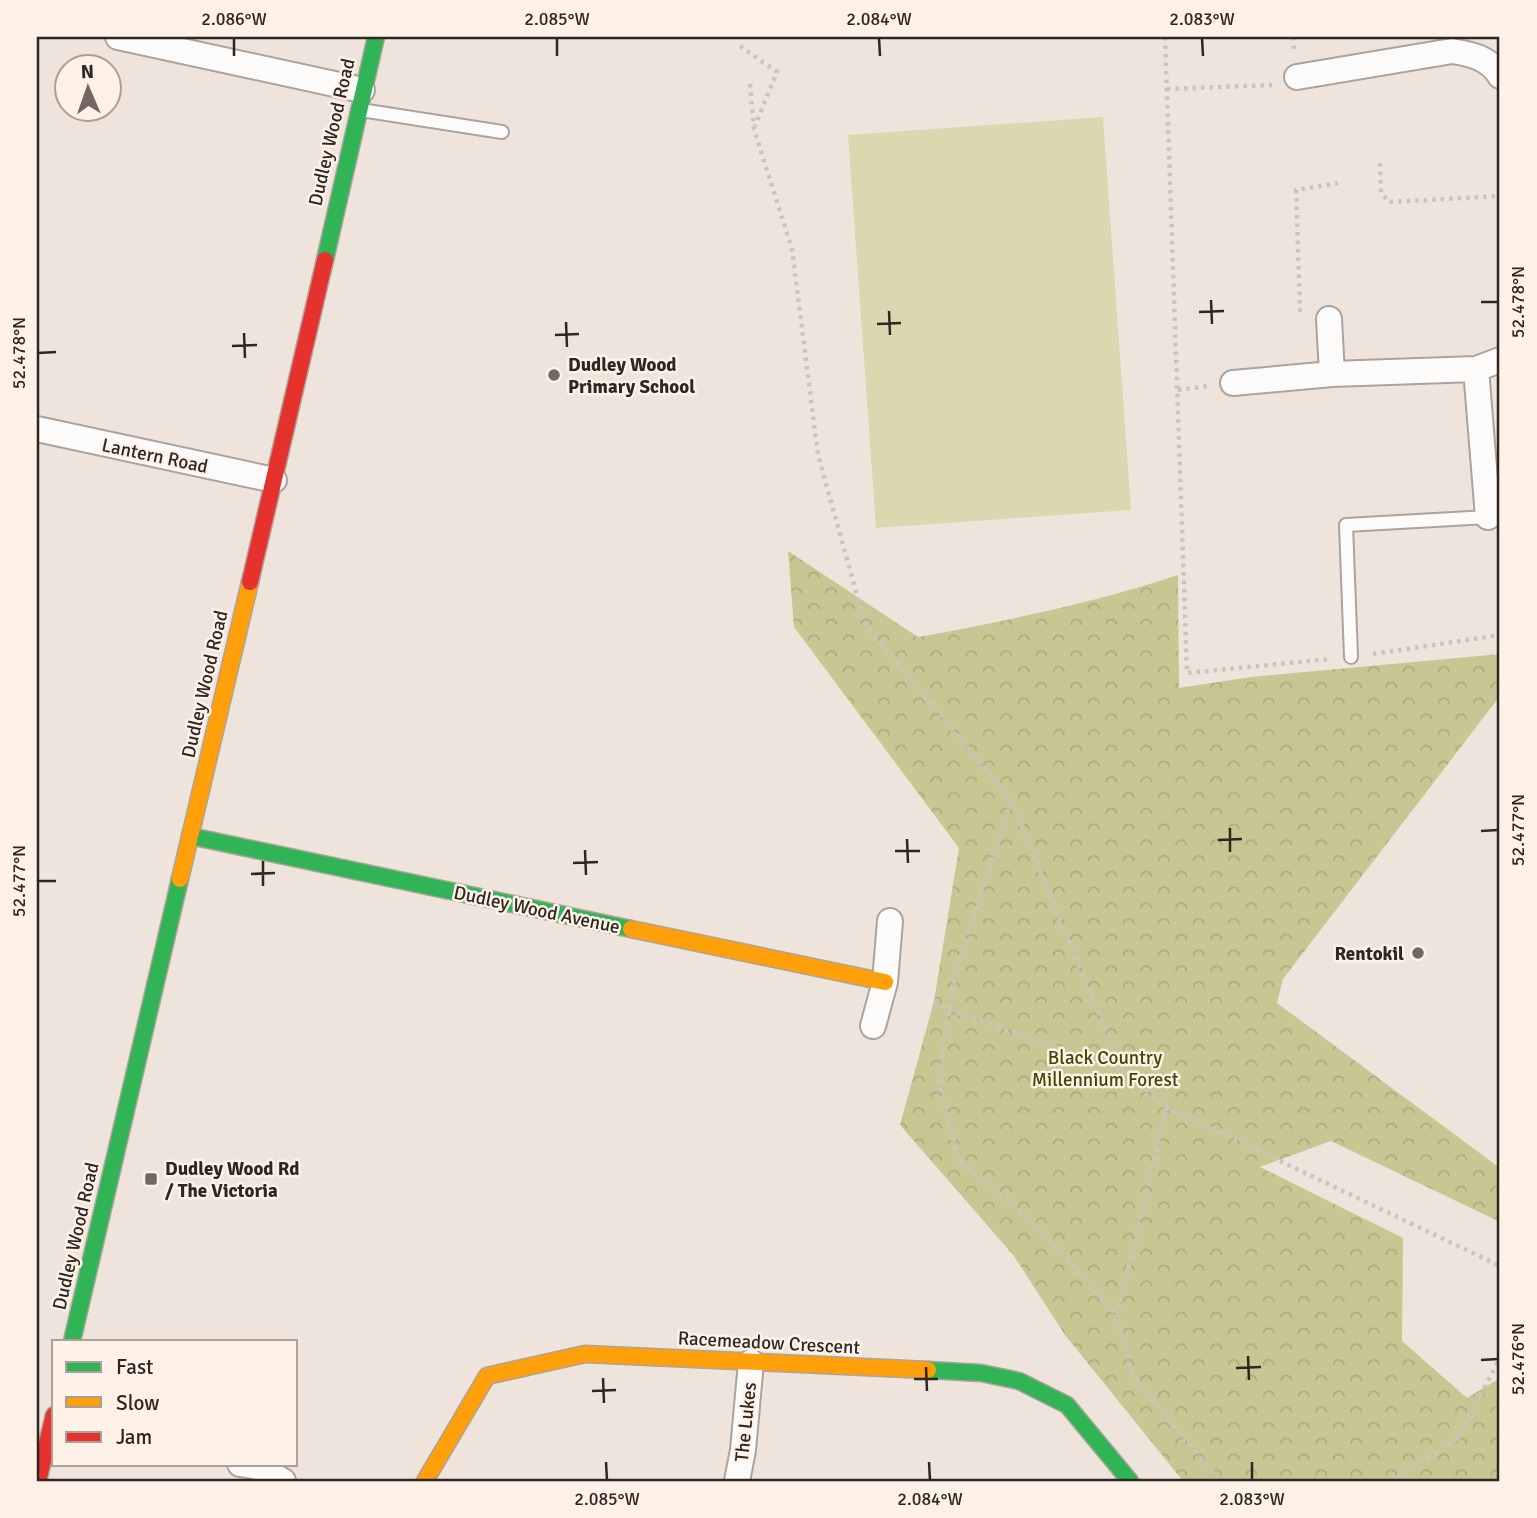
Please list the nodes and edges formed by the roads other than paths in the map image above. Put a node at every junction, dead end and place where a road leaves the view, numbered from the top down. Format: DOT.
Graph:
graph roads {
  1 [pos="118,37"];
  2 [pos="376,37"];
  3 [pos="1500,76"];
  4 [pos="1297,77"];
  5 [pos="360,100"];
  6 [pos="502,132"];
  7 [pos="1329,319"];
  8 [pos="1500,360"];
  9 [pos="1476,369"];
  10 [pos="1332,374"];
  11 [pos="1233,383"];
  12 [pos="37,429"];
  13 [pos="274,480"];
  14 [pos="1493,487"];
  15 [pos="1488,517"];
  16 [pos="1350,657"];
  17 [pos="190,836"];
  18 [pos="890,922"];
  19 [pos="885,982"];
  20 [pos="873,1026"];
  21 [pos="72,1340"];
  22 [pos="751,1362"];
  23 [pos="52,1429"];
  24 [pos="252,1466"];
  25 [pos="38,1481"];
  26 [pos="283,1481"];
  27 [pos="425,1481"];
  28 [pos="737,1481"];
  29 [pos="1130,1481"];
  1 -- 5 [label="street"];
  2 -- 5 [label="street, Dudley Wood Road"];
  3 -- 4 [label="street"];
  5 -- 6 [label="lane"];
  5 -- 13 [label="street, Dudley Wood Road"];
  7 -- 10 [label="street"];
  8 -- 9 [label="street"];
  9 -- 10 [label="street"];
  9 -- 14 [label="street"];
  10 -- 11 [label="street"];
  12 -- 13 [label="street, Lantern Road"];
  13 -- 17 [label="street, Dudley Wood Road"];
  14 -- 15 [label="street"];
  15 -- 16 [label="lane"];
  17 -- 19 [label="street, Dudley Wood Avenue"];
  17 -- 21 [label="street, Dudley Wood Road"];
  18 -- 19 [label="street"];
  19 -- 20 [label="street"];
  22 -- 27 [label="street, Racemeadow Crescent"];
  22 -- 28 [label="street, The Lukes"];
  22 -- 29 [label="street, Racemeadow Crescent"];
  23 -- 25 [label="street"];
  24 -- 26 [label="street"];
}
